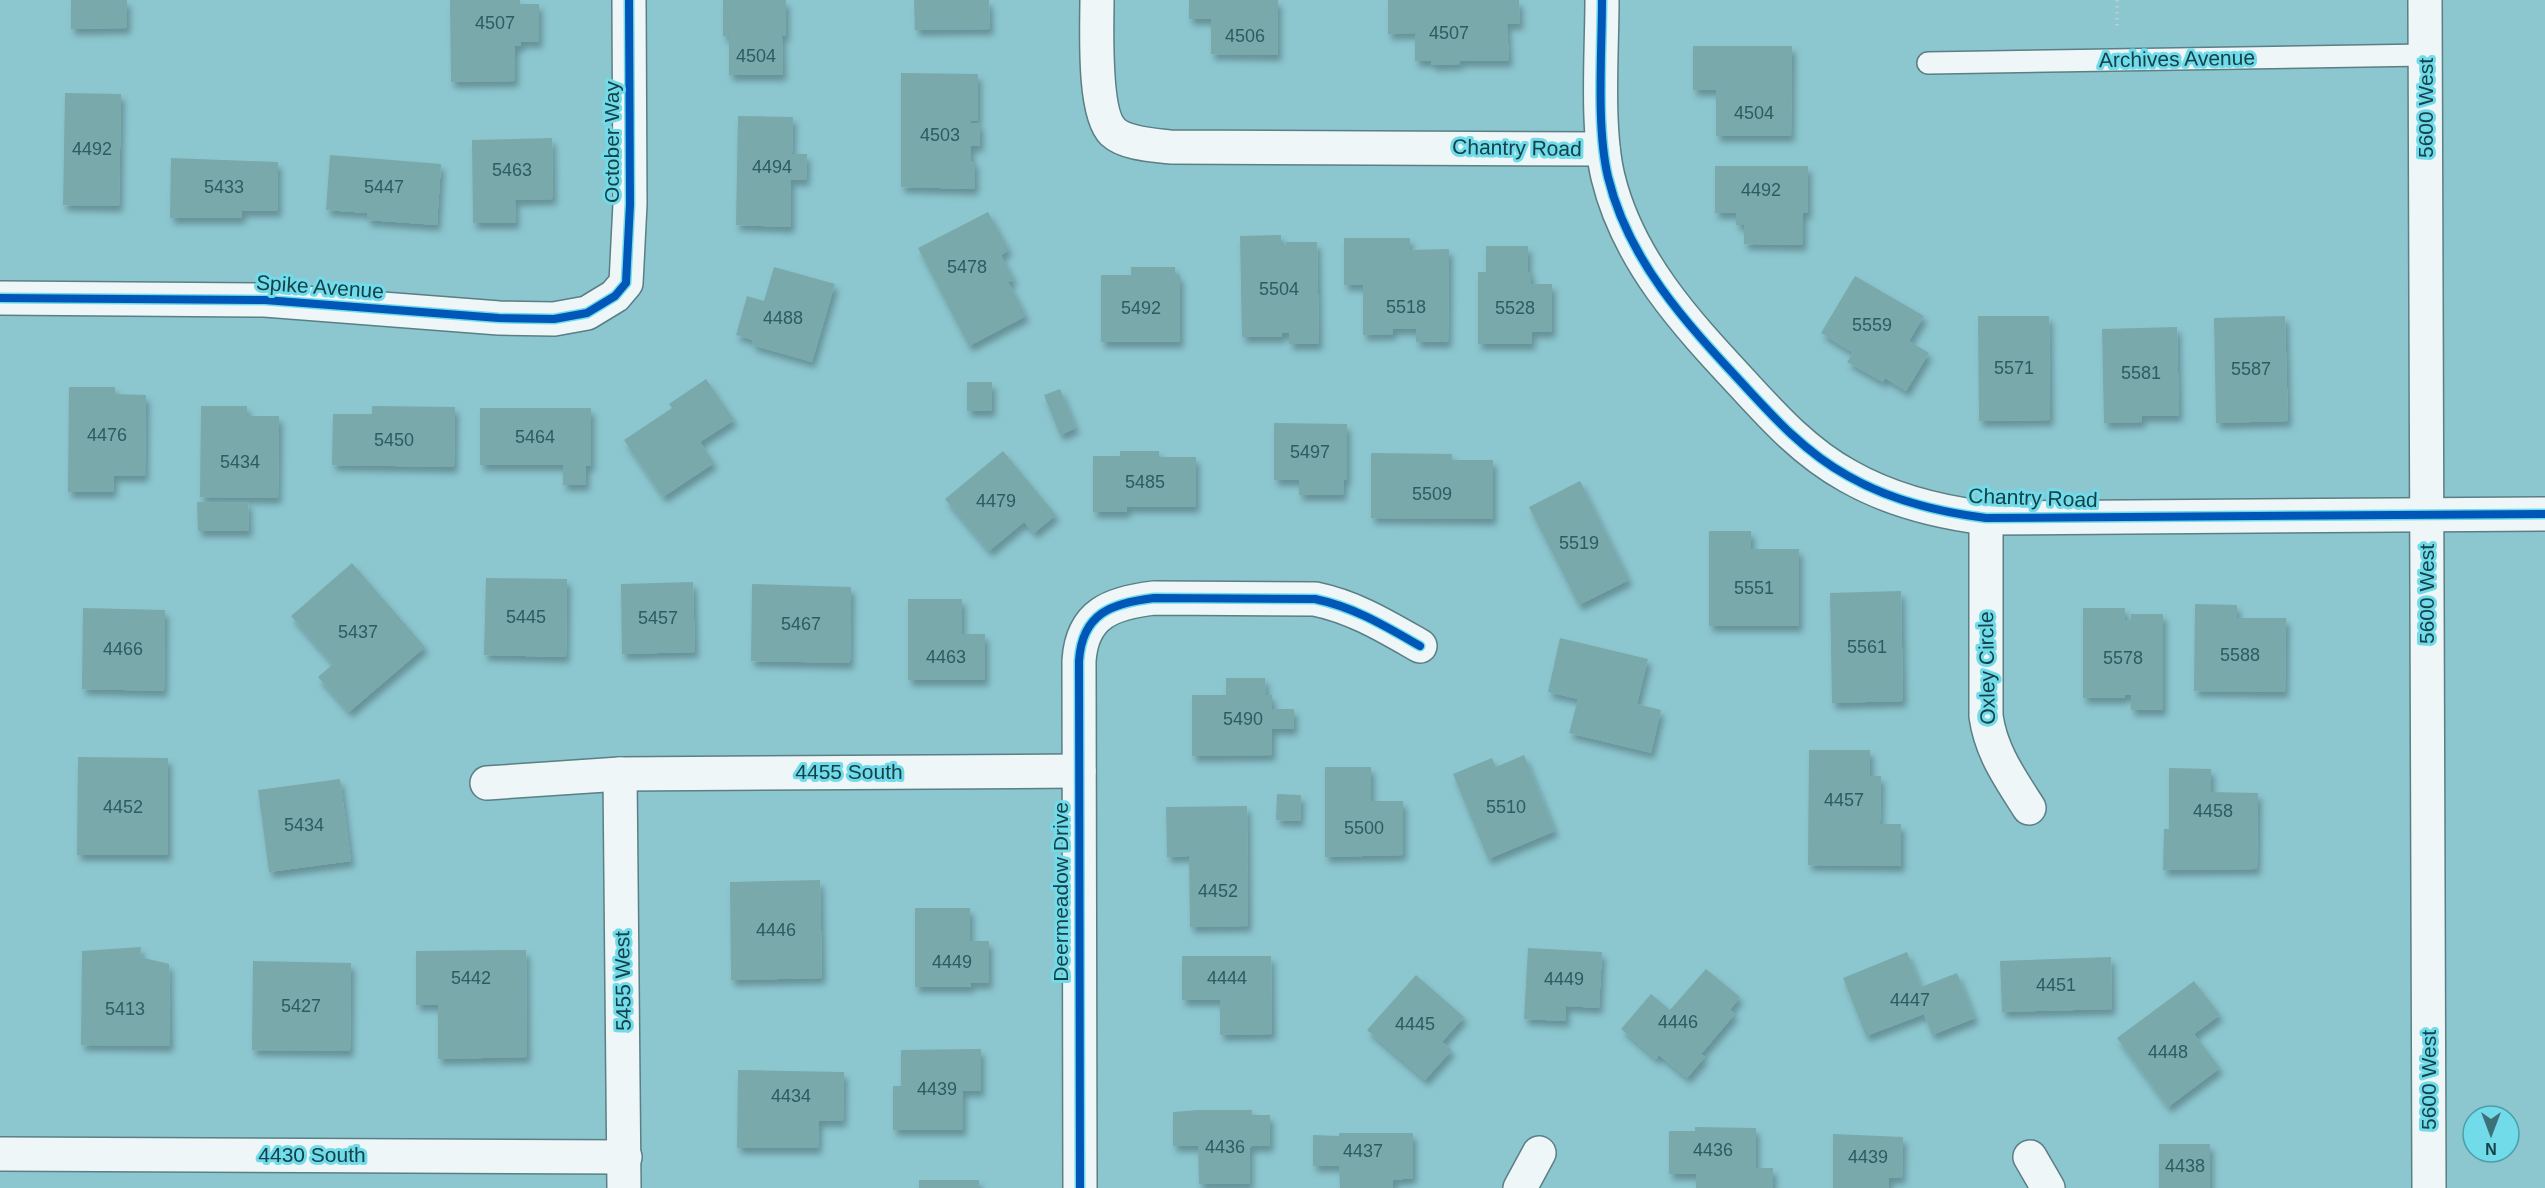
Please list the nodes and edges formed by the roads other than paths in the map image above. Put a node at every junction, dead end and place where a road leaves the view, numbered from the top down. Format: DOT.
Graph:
graph roads {
  1 [pos="629,0"];
  2 [pos="1097,0"];
  3 [pos="1602,0"];
  4 [pos="2425,0"];
  5 [pos="2425,55"];
  6 [pos="1928,63"];
  7 [pos="1604,149"];
  8 [pos="626,283"];
  9 [pos="0,298"];
  10 [pos="2427,514"];
  11 [pos="2545,514"];
  12 [pos="1986,518"];
  13 [pos="1420,646"];
  14 [pos="1079,771"];
  15 [pos="620,774"];
  16 [pos="487,783"];
  17 [pos="2029,808"];
  18 [pos="1539,1153"];
  19 [pos="0,1154"];
  20 [pos="2030,1157"];
  21 [pos="624,1172"];
  22 [pos="1080,1188"];
  23 [pos="1520,1188"];
  24 [pos="2048,1188"];
  25 [pos="2429,1188"];
  1 -- 8 [label="street, October Way"];
  2 -- 7 [label="street, Chantry Road"];
  3 -- 7 [label="street"];
  4 -- 5 [label="street, 5600 West"];
  5 -- 6 [label="lane, Archives Avenue"];
  5 -- 10 [label="street, 5600 West"];
  7 -- 12 [label="street, Chantry Road"];
  8 -- 9 [label="street, Spike Avenue"];
  10 -- 11 [label="street, Chantry Road"];
  10 -- 12 [label="street, Chantry Road"];
  10 -- 25 [label="street, 5600 West"];
  12 -- 17 [label="street, Oxley Circle"];
  13 -- 14 [label="street, Deermeadow Drive"];
  14 -- 15 [label="street, 4455 South"];
  14 -- 22 [label="street, Deermeadow Drive"];
  15 -- 16 [label="street, 4455 South"];
  15 -- 21 [label="street, 5455 West"];
  18 -- 23 [label="street"];
  19 -- 21 [label="street, 4430 South"];
  20 -- 24 [label="street"];
}
